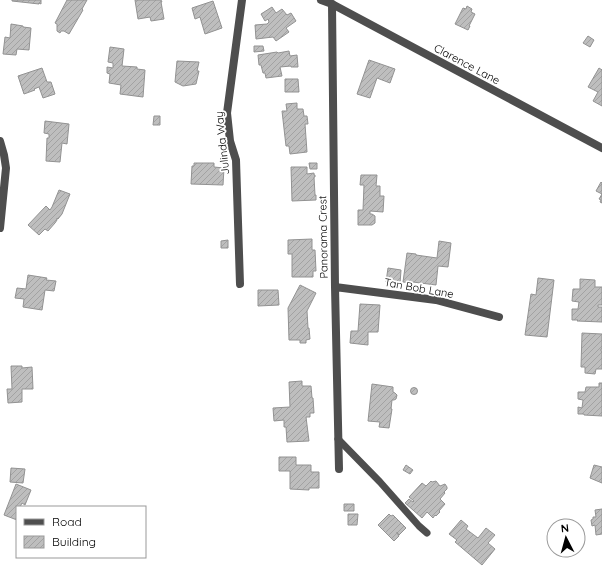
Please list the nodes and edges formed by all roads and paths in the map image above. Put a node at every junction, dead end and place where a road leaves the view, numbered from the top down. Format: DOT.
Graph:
graph roads {
  1 [pos="242,0"];
  2 [pos="321,0"];
  3 [pos="332,4"];
  4 [pos="0,141"];
  5 [pos="602,148"];
  6 [pos="0,228"];
  7 [pos="240,284"];
  8 [pos="335,286"];
  9 [pos="499,317"];
  10 [pos="338,439"];
  11 [pos="339,469"];
  12 [pos="427,533"];
  1 -- 7 [label="street, Julinda Way"];
  2 -- 3 [label="street, Clarence Lane"];
  3 -- 5 [label="street, Clarence Lane"];
  3 -- 8 [label="street, Panorama Crest"];
  4 -- 6 [label="street"];
  8 -- 9 [label="street, Tan Bob Lane"];
  8 -- 10 [label="street, Panorama Crest"];
  10 -- 11 [label="street, Panorama Crest"];
  10 -- 12 [label="lane"];
}
